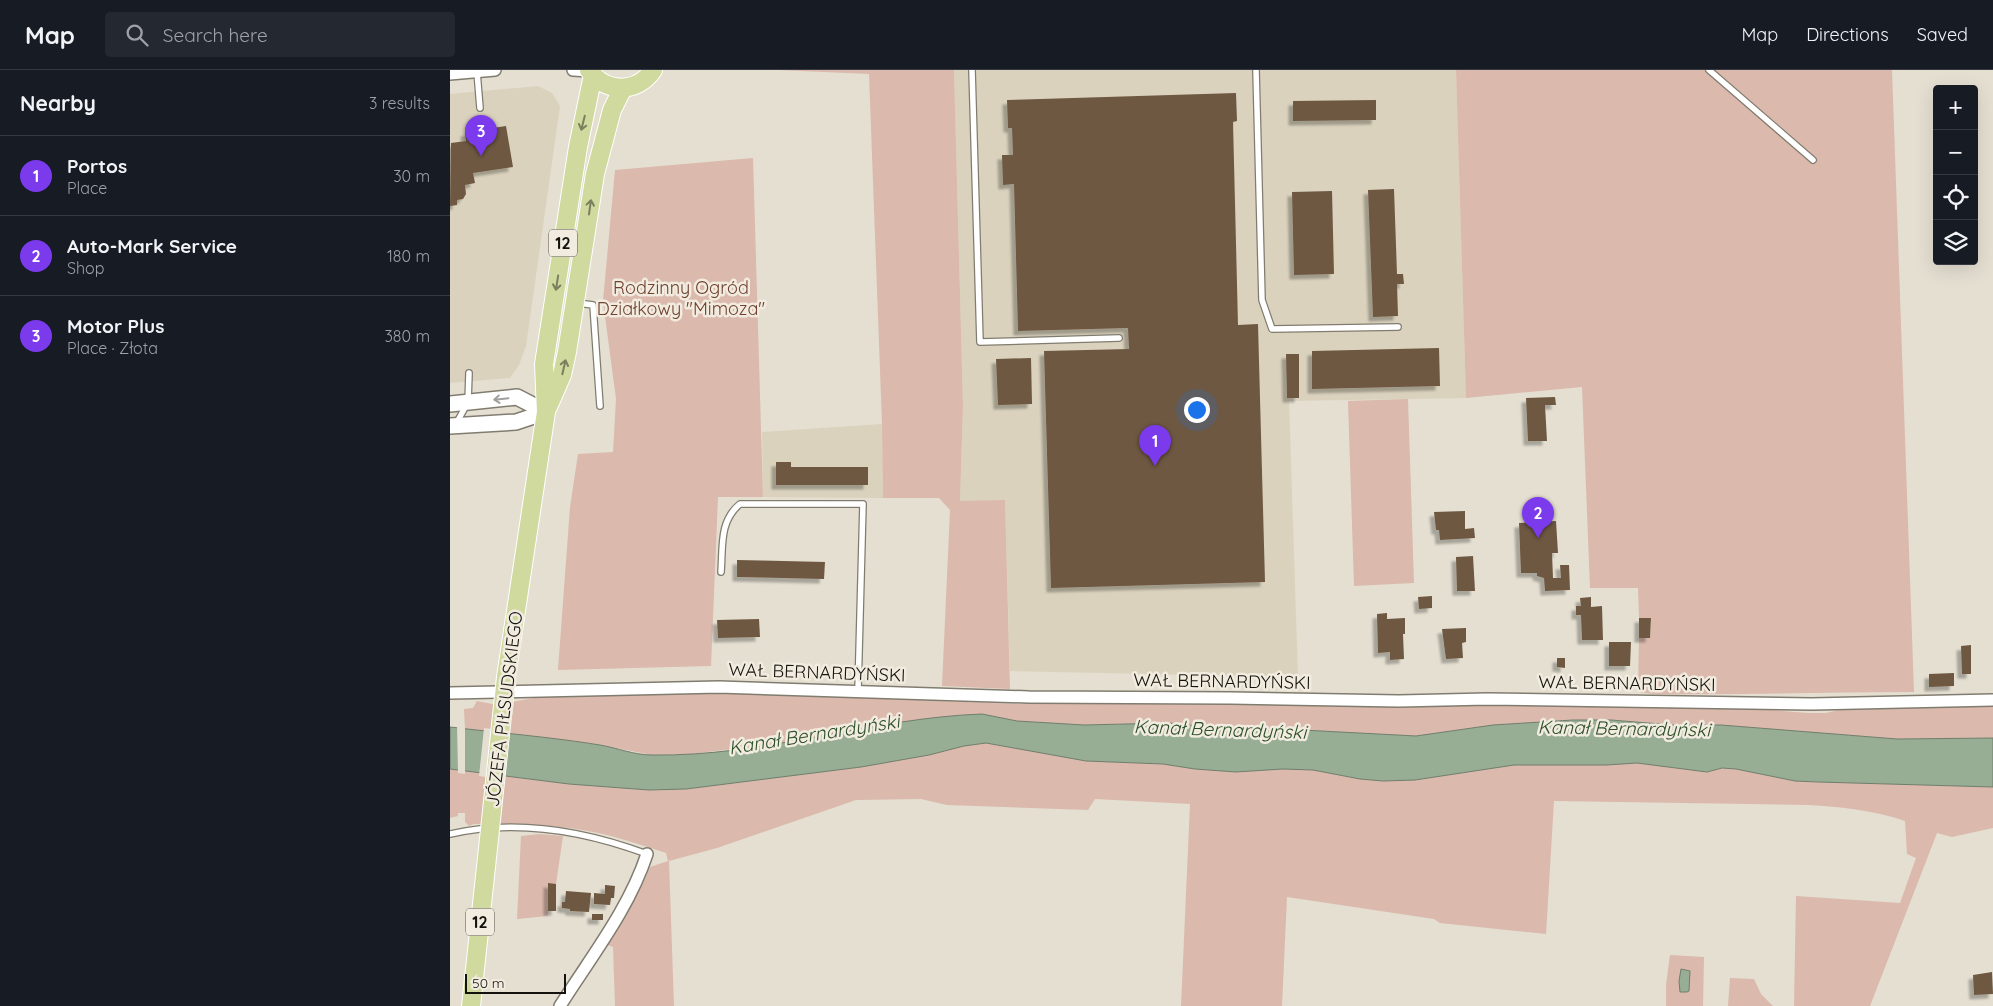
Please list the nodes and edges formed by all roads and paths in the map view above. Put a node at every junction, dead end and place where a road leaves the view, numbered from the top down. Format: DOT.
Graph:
graph roads {
  1 [pos="495,70"];
  2 [pos="654,70"];
  3 [pos="972,70"];
  4 [pos="1256,70"];
  5 [pos="1709,70"];
  6 [pos="586,71"];
  7 [pos="456,72"];
  8 [pos="477,72"];
  9 [pos="623,88"];
  10 [pos="480,108"];
  11 [pos="1813,160"];
  12 [pos="576,303"];
  13 [pos="1398,327"];
  14 [pos="1119,338"];
  15 [pos="469,373"];
  16 [pos="468,402"];
  17 [pos="450,404"];
  18 [pos="600,406"];
  19 [pos="546,412"];
  20 [pos="453,426"];
  21 [pos="721,572"];
  22 [pos="858,690"];
  23 [pos="450,694"];
  24 [pos="1993,700"];
  25 [pos="450,834"];
  26 [pos="647,854"];
  27 [pos="562,1005"];
  28 [pos="471,1006"];
  1 -- 8 [label="street"];
  2 -- 9 [label="main road"];
  3 -- 14 [label="lane"];
  4 -- 13 [label="lane"];
  5 -- 11 [label="lane"];
  6 -- 9 [label="main road, 12"];
  6 -- 19 [label="main road, JÓZEFA PIŁSUDSKIEGO / 12, one-way"];
  7 -- 8 [label="street"];
  8 -- 10 [label="lane"];
  12 -- 9 [label="main road, JÓZEFA PIŁSUDSKIEGO / 12, one-way"];
  12 -- 18 [label="lane"];
  19 -- 12 [label="main road, JÓZEFA PIŁSUDSKIEGO / 12, one-way"];
  15 -- 16 [label="lane"];
  16 -- 17 [label="main road"];
  19 -- 16 [label="main road, one-way"];
  16 -- 20 [label="lane"];
  19 -- 20 [label="main road"];
  19 -- 28 [label="main road, JÓZEFA PIŁSUDSKIEGO / 12, bridge"];
  21 -- 22 [label="lane"];
  22 -- 23 [label="street, WAŁ BERNARDYŃSKI"];
  22 -- 24 [label="street, WAŁ BERNARDYŃSKI"];
  25 -- 26 [label="lane"];
  26 -- 27 [label="street"];
}
